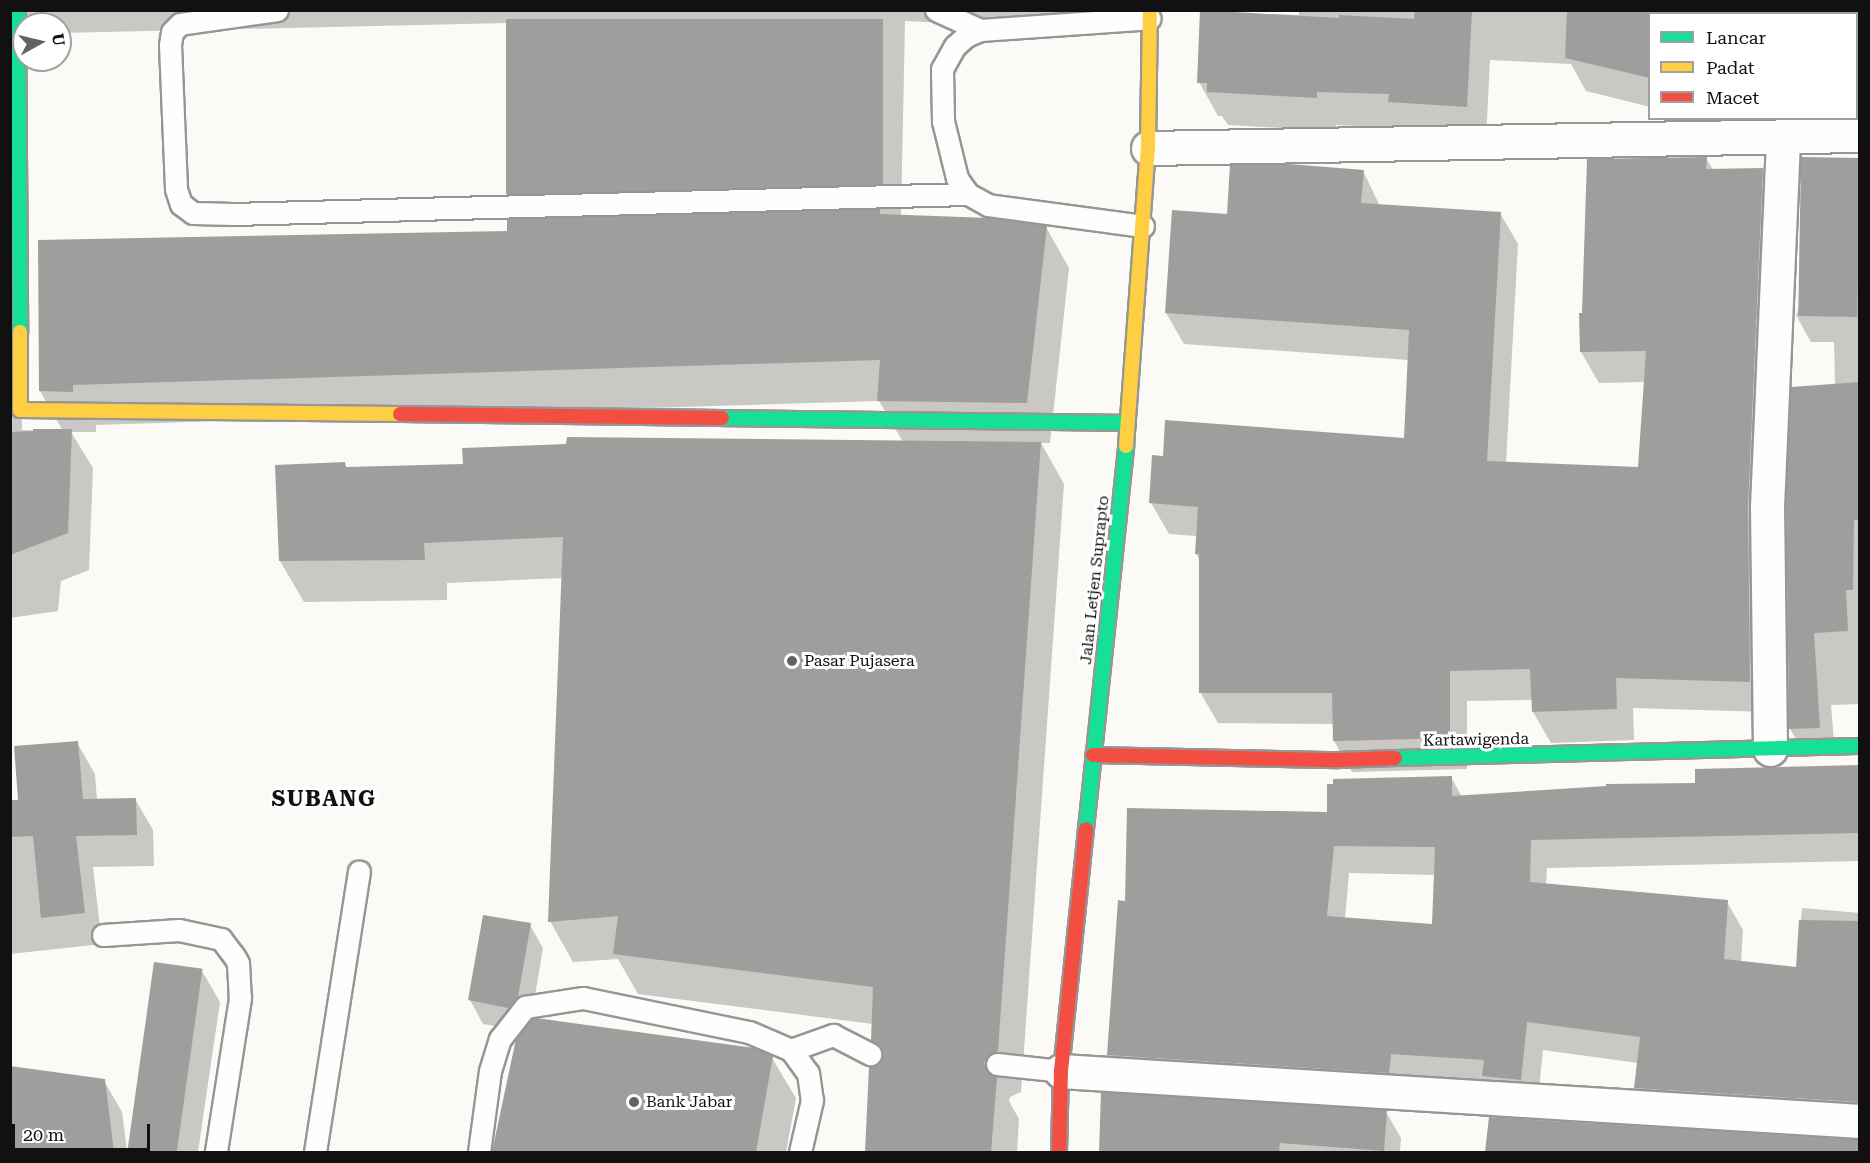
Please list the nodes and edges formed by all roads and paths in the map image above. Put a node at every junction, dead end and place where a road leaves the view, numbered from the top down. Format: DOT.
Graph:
graph roads {
  1 [pos="18,10"];
  2 [pos="277,10"];
  3 [pos="936,10"];
  4 [pos="1150,14"];
  5 [pos="980,30"];
  6 [pos="1801,130"];
  7 [pos="1860,135"];
  8 [pos="1148,148"];
  9 [pos="968,194"];
  10 [pos="1143,225"];
  11 [pos="15,410"];
  12 [pos="1128,423"];
  13 [pos="1860,746"];
  14 [pos="1770,749"];
  15 [pos="1093,755"];
  16 [pos="359,871"];
  17 [pos="103,935"];
  18 [pos="790,1050"];
  19 [pos="870,1054"];
  20 [pos="998,1064"];
  21 [pos="1061,1071"];
  22 [pos="1860,1121"];
  23 [pos="216,1152"];
  24 [pos="315,1152"];
  25 [pos="479,1152"];
  26 [pos="800,1152"];
  27 [pos="1059,1152"];
  1 -- 11 [label="street"];
  2 -- 9 [label="lane"];
  3 -- 5 [label="lane"];
  4 -- 5 [label="lane"];
  4 -- 8 [label="street, Jalan Letjen Suprapto"];
  5 -- 9 [label="lane"];
  6 -- 7 [label="street"];
  6 -- 8 [label="street"];
  6 -- 14 [label="street"];
  8 -- 10 [label="street, Jalan Letjen Suprapto"];
  9 -- 10 [label="lane"];
  10 -- 12 [label="street, Jalan Letjen Suprapto"];
  11 -- 12 [label="street"];
  12 -- 15 [label="street, Jalan Letjen Suprapto"];
  13 -- 14 [label="street, Kartawigenda"];
  14 -- 15 [label="street, Kartawigenda"];
  15 -- 21 [label="street, Jalan Letjen Suprapto"];
  16 -- 24 [label="lane"];
  17 -- 23 [label="lane"];
  18 -- 19 [label="lane"];
  18 -- 25 [label="lane"];
  18 -- 26 [label="lane"];
  20 -- 21 [label="lane"];
  21 -- 22 [label="street"];
  21 -- 27 [label="street, Jalan Letjen Suprapto"];
}
